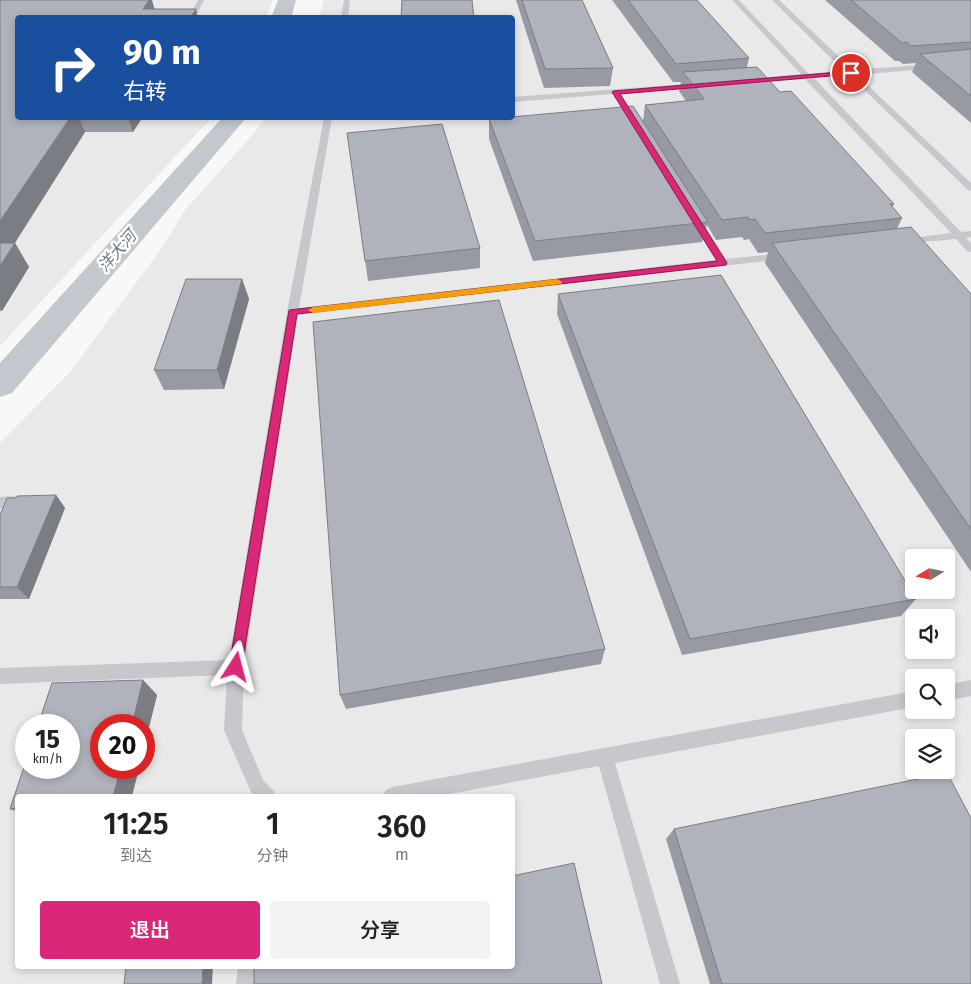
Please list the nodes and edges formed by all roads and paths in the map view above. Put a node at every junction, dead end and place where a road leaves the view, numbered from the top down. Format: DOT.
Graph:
graph roads {
  1 [pos="201,0"];
  2 [pos="347,0"];
  3 [pos="735,0"];
  4 [pos="775,0"];
  5 [pos="193,15"];
  6 [pos="344,15"];
  7 [pos="971,63"];
  8 [pos="851,73"];
  9 [pos="807,76"];
  10 [pos="740,82"];
  11 [pos="712,84"];
  12 [pos="616,92"];
  13 [pos="515,100"];
  14 [pos="328,120"];
  15 [pos="641,133"];
  16 [pos="971,188"];
  17 [pos="692,214"];
  18 [pos="971,234"];
  19 [pos="959,236"];
  20 [pos="890,244"];
  21 [pos="971,249"];
  22 [pos="792,255"];
  23 [pos="723,263"];
  24 [pos="293,312"];
  25 [pos="0,503"];
  26 [pos="0,533"];
  27 [pos="236,667"];
  28 [pos="0,676"];
  29 [pos="971,688"];
  30 [pos="955,691"];
  31 [pos="905,701"];
  32 [pos="604,757"];
  33 [pos="265,794"];
  34 [pos="403,794"];
  35 [pos="248,969"];
  36 [pos="246,984"];
  37 [pos="670,984"];
  1 -- 5 [label="lane"];
  2 -- 6 [label="lane"];
  3 -- 9 [label="lane"];
  4 -- 8 [label="lane"];
  7 -- 8 [label="lane"];
  8 -- 9 [label="lane"];
  8 -- 16 [label="lane"];
  9 -- 10 [label="lane"];
  9 -- 19 [label="lane"];
  11 -- 12 [label="lane"];
  12 -- 13 [label="lane"];
  12 -- 15 [label="lane"];
  14 -- 24 [label="lane"];
  17 -- 23 [label="lane"];
  18 -- 19 [label="lane"];
  19 -- 20 [label="lane"];
  19 -- 21 [label="lane"];
  22 -- 23 [label="lane"];
  23 -- 24 [label="lane"];
  24 -- 27 [label="lane"];
  25 -- 26 [label="lane"];
  27 -- 28 [label="lane"];
  27 -- 33 [label="lane"];
  29 -- 30 [label="lane"];
  31 -- 32 [label="lane"];
  32 -- 34 [label="lane"];
  32 -- 37 [label="lane"];
  35 -- 36 [label="lane"];
}
